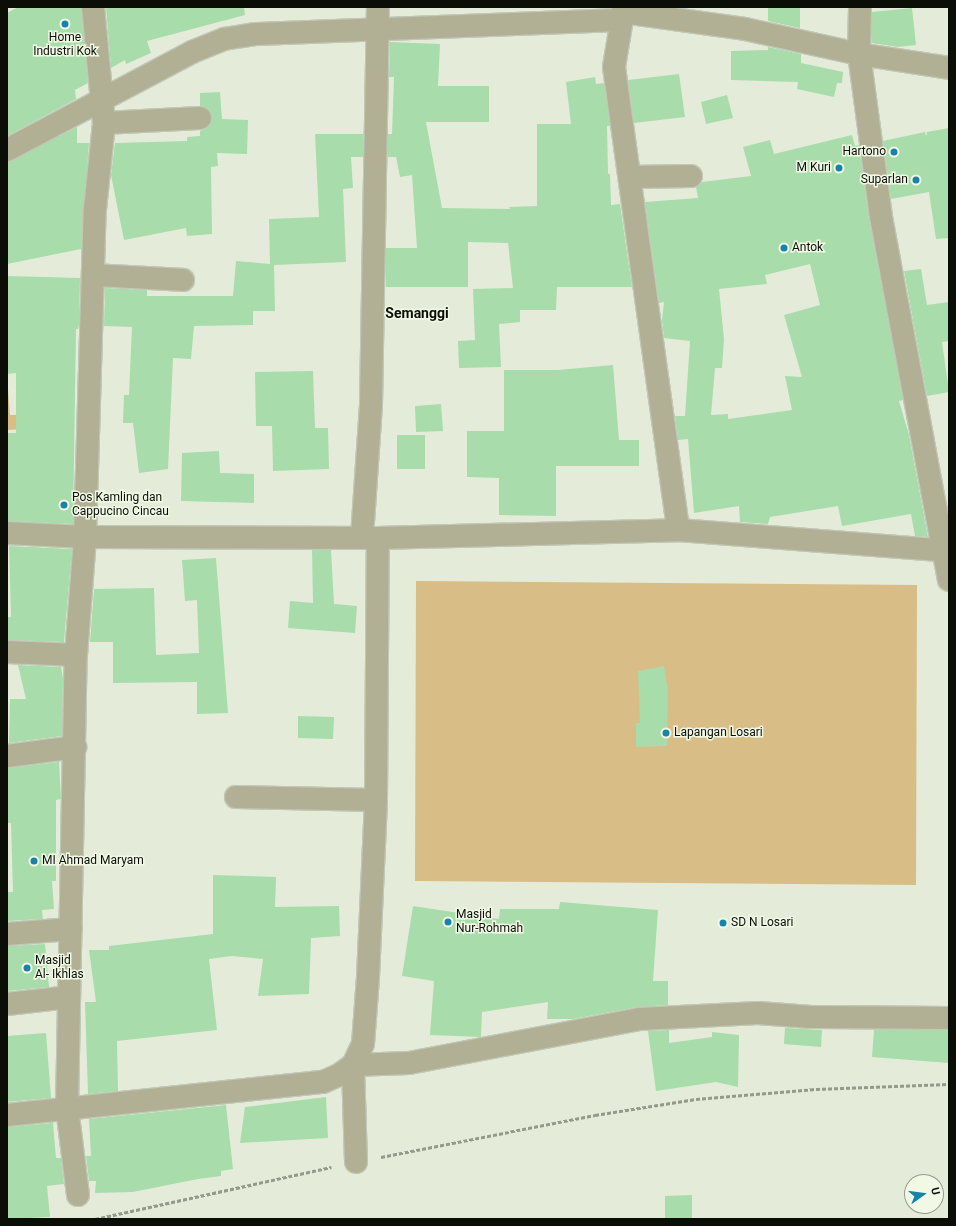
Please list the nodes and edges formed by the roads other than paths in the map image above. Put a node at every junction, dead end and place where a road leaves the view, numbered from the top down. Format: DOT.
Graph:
graph roads {
  1 [pos="93,7"];
  2 [pos="378,7"];
  3 [pos="860,7"];
  4 [pos="623,13"];
  5 [pos="379,29"];
  6 [pos="859,54"];
  7 [pos="949,68"];
  8 [pos="101,102"];
  9 [pos="200,118"];
  10 [pos="104,123"];
  11 [pos="7,150"];
  12 [pos="691,176"];
  13 [pos="630,177"];
  14 [pos="94,275"];
  15 [pos="183,280"];
  16 [pos="678,530"];
  17 [pos="7,532"];
  18 [pos="85,537"];
  19 [pos="370,537"];
  20 [pos="946,551"];
  21 [pos="949,580"];
  22 [pos="7,652"];
  23 [pos="76,655"];
  24 [pos="75,747"];
  25 [pos="7,756"];
  26 [pos="236,797"];
  27 [pos="376,800"];
  28 [pos="71,928"];
  29 [pos="7,934"];
  30 [pos="69,997"];
  31 [pos="7,1004"];
  32 [pos="949,1018"];
  33 [pos="353,1065"];
  34 [pos="67,1108"];
  35 [pos="7,1115"];
  36 [pos="356,1162"];
  37 [pos="78,1194"];
  1 -- 8 [label="street"];
  2 -- 5 [label="street"];
  3 -- 6 [label="street"];
  4 -- 5 [label="street"];
  4 -- 6 [label="street"];
  4 -- 13 [label="street"];
  5 -- 8 [label="street"];
  5 -- 19 [label="street"];
  6 -- 7 [label="street"];
  6 -- 20 [label="street"];
  8 -- 10 [label="street"];
  8 -- 11 [label="street"];
  9 -- 10 [label="street"];
  10 -- 14 [label="street"];
  12 -- 13 [label="street"];
  13 -- 16 [label="street"];
  14 -- 15 [label="street"];
  14 -- 18 [label="street"];
  16 -- 19 [label="street"];
  16 -- 20 [label="street"];
  17 -- 18 [label="street"];
  18 -- 19 [label="street"];
  18 -- 23 [label="street"];
  19 -- 27 [label="street"];
  20 -- 21 [label="street"];
  22 -- 23 [label="street"];
  23 -- 24 [label="street"];
  24 -- 25 [label="street"];
  24 -- 28 [label="street"];
  26 -- 27 [label="street"];
  27 -- 33 [label="street"];
  28 -- 29 [label="street"];
  28 -- 30 [label="street"];
  30 -- 31 [label="street"];
  30 -- 34 [label="street"];
  32 -- 33 [label="street"];
  33 -- 34 [label="street"];
  33 -- 36 [label="street"];
  34 -- 35 [label="street"];
  34 -- 37 [label="street"];
}
